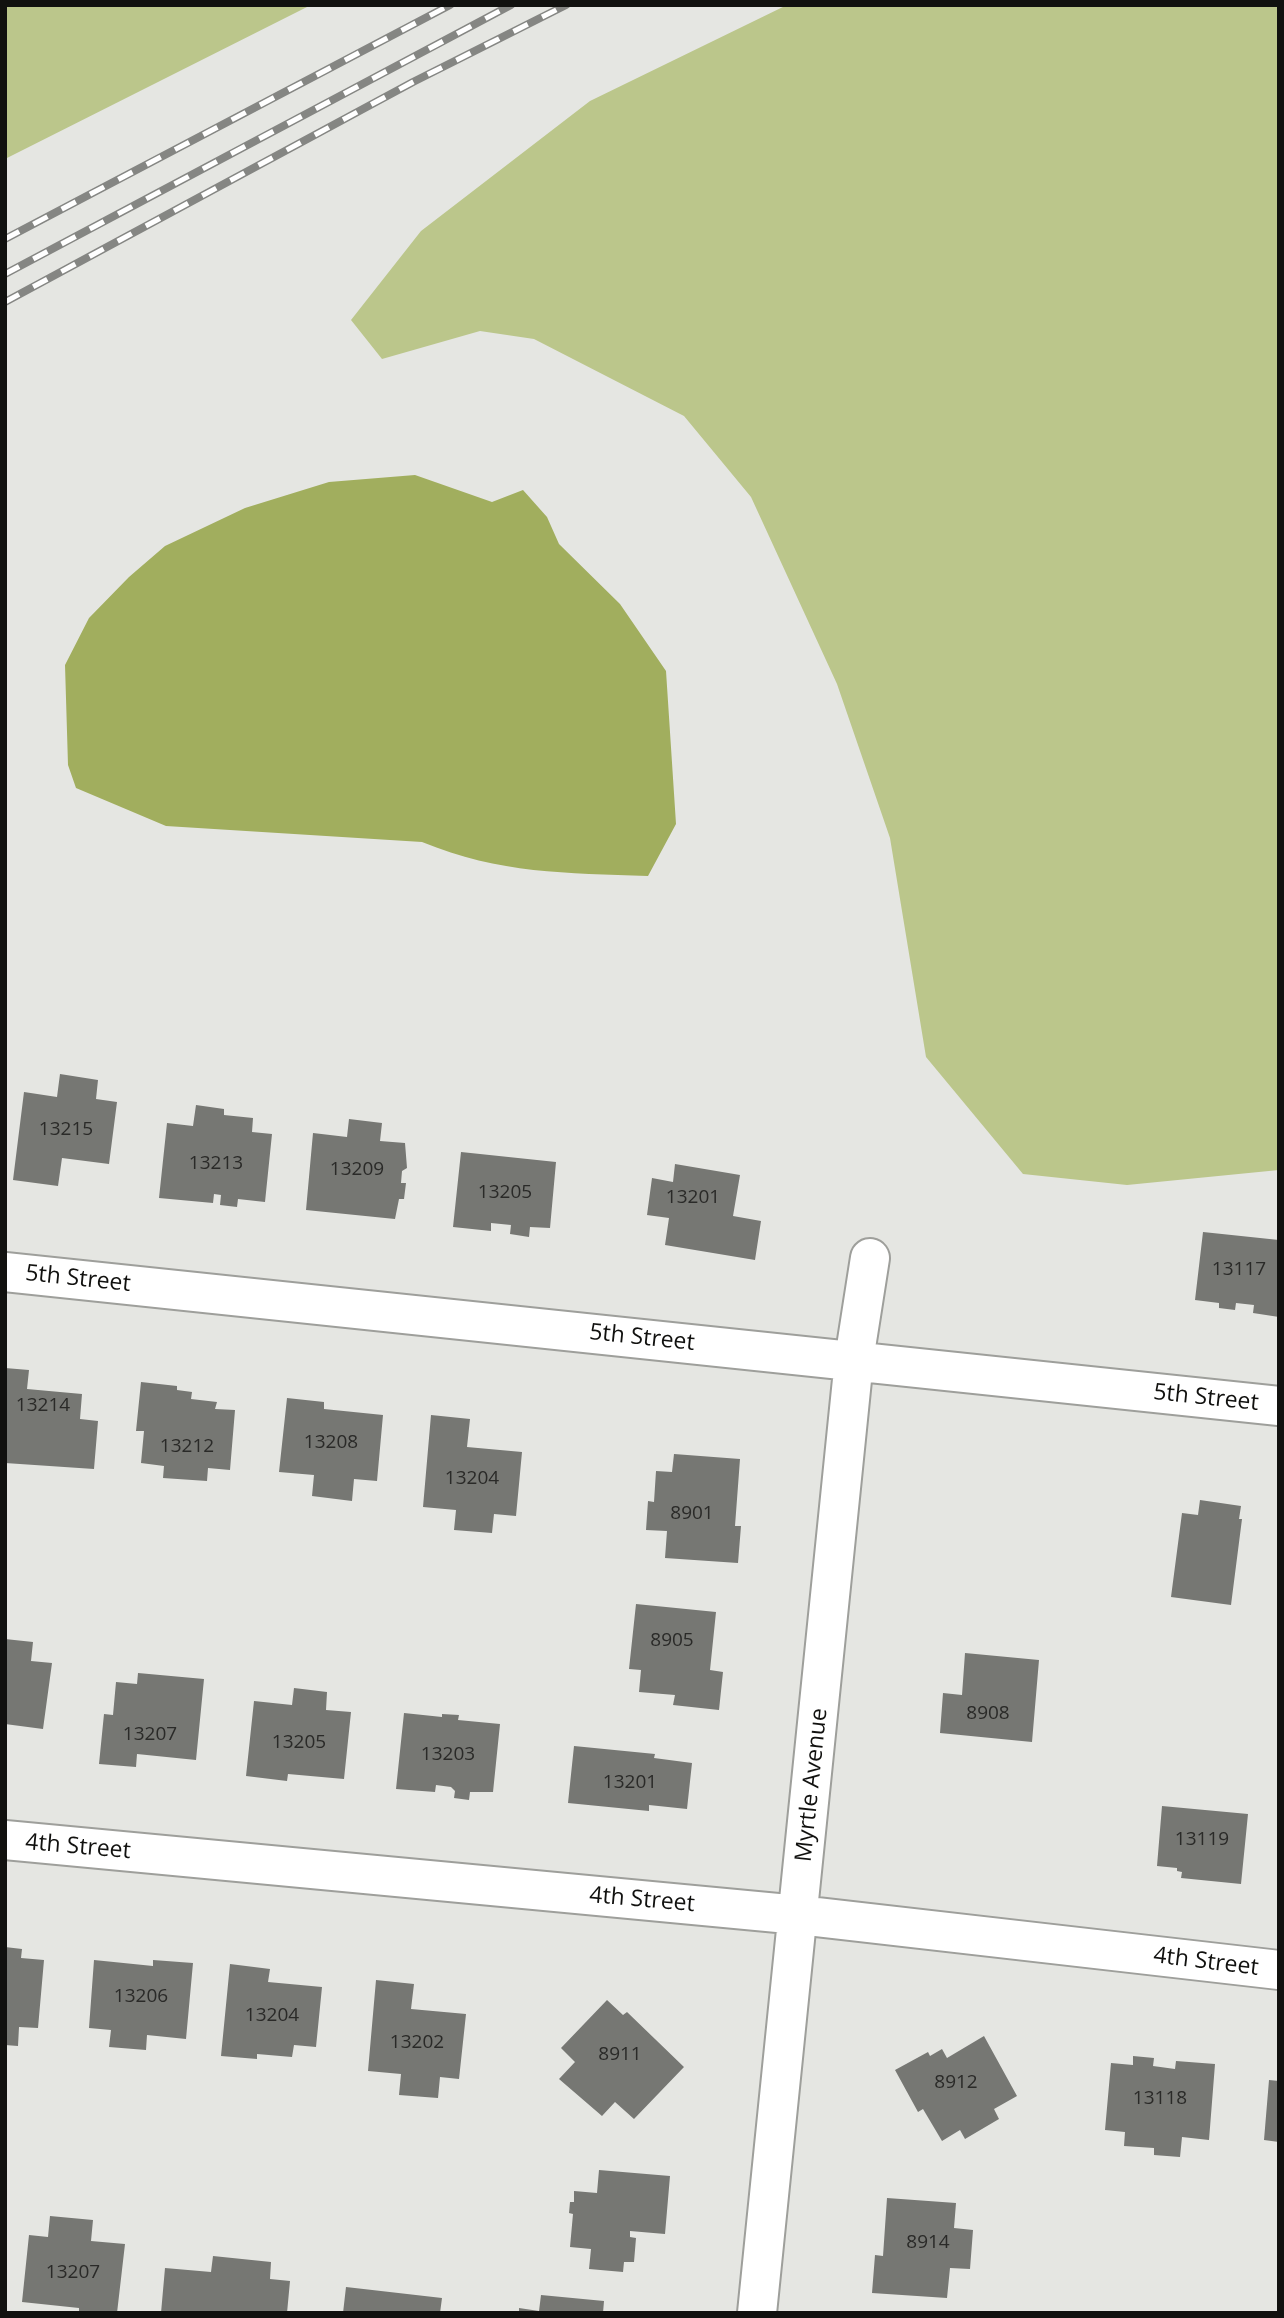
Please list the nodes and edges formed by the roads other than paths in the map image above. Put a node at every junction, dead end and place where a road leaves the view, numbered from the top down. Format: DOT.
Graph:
graph roads {
  1 [pos="870,1258"];
  2 [pos="5,1272"];
  3 [pos="854,1360"];
  4 [pos="1279,1406"];
  5 [pos="5,1840"];
  6 [pos="799,1915"];
  7 [pos="1279,1970"];
  8 [pos="757,2313"];
  1 -- 3 [label="street, Myrtle Avenue"];
  2 -- 3 [label="street, 5th Street"];
  3 -- 4 [label="street, 5th Street"];
  3 -- 6 [label="street, Myrtle Avenue"];
  5 -- 6 [label="street, 4th Street"];
  6 -- 7 [label="street, 4th Street"];
  6 -- 8 [label="street, Myrtle Avenue"];
}
